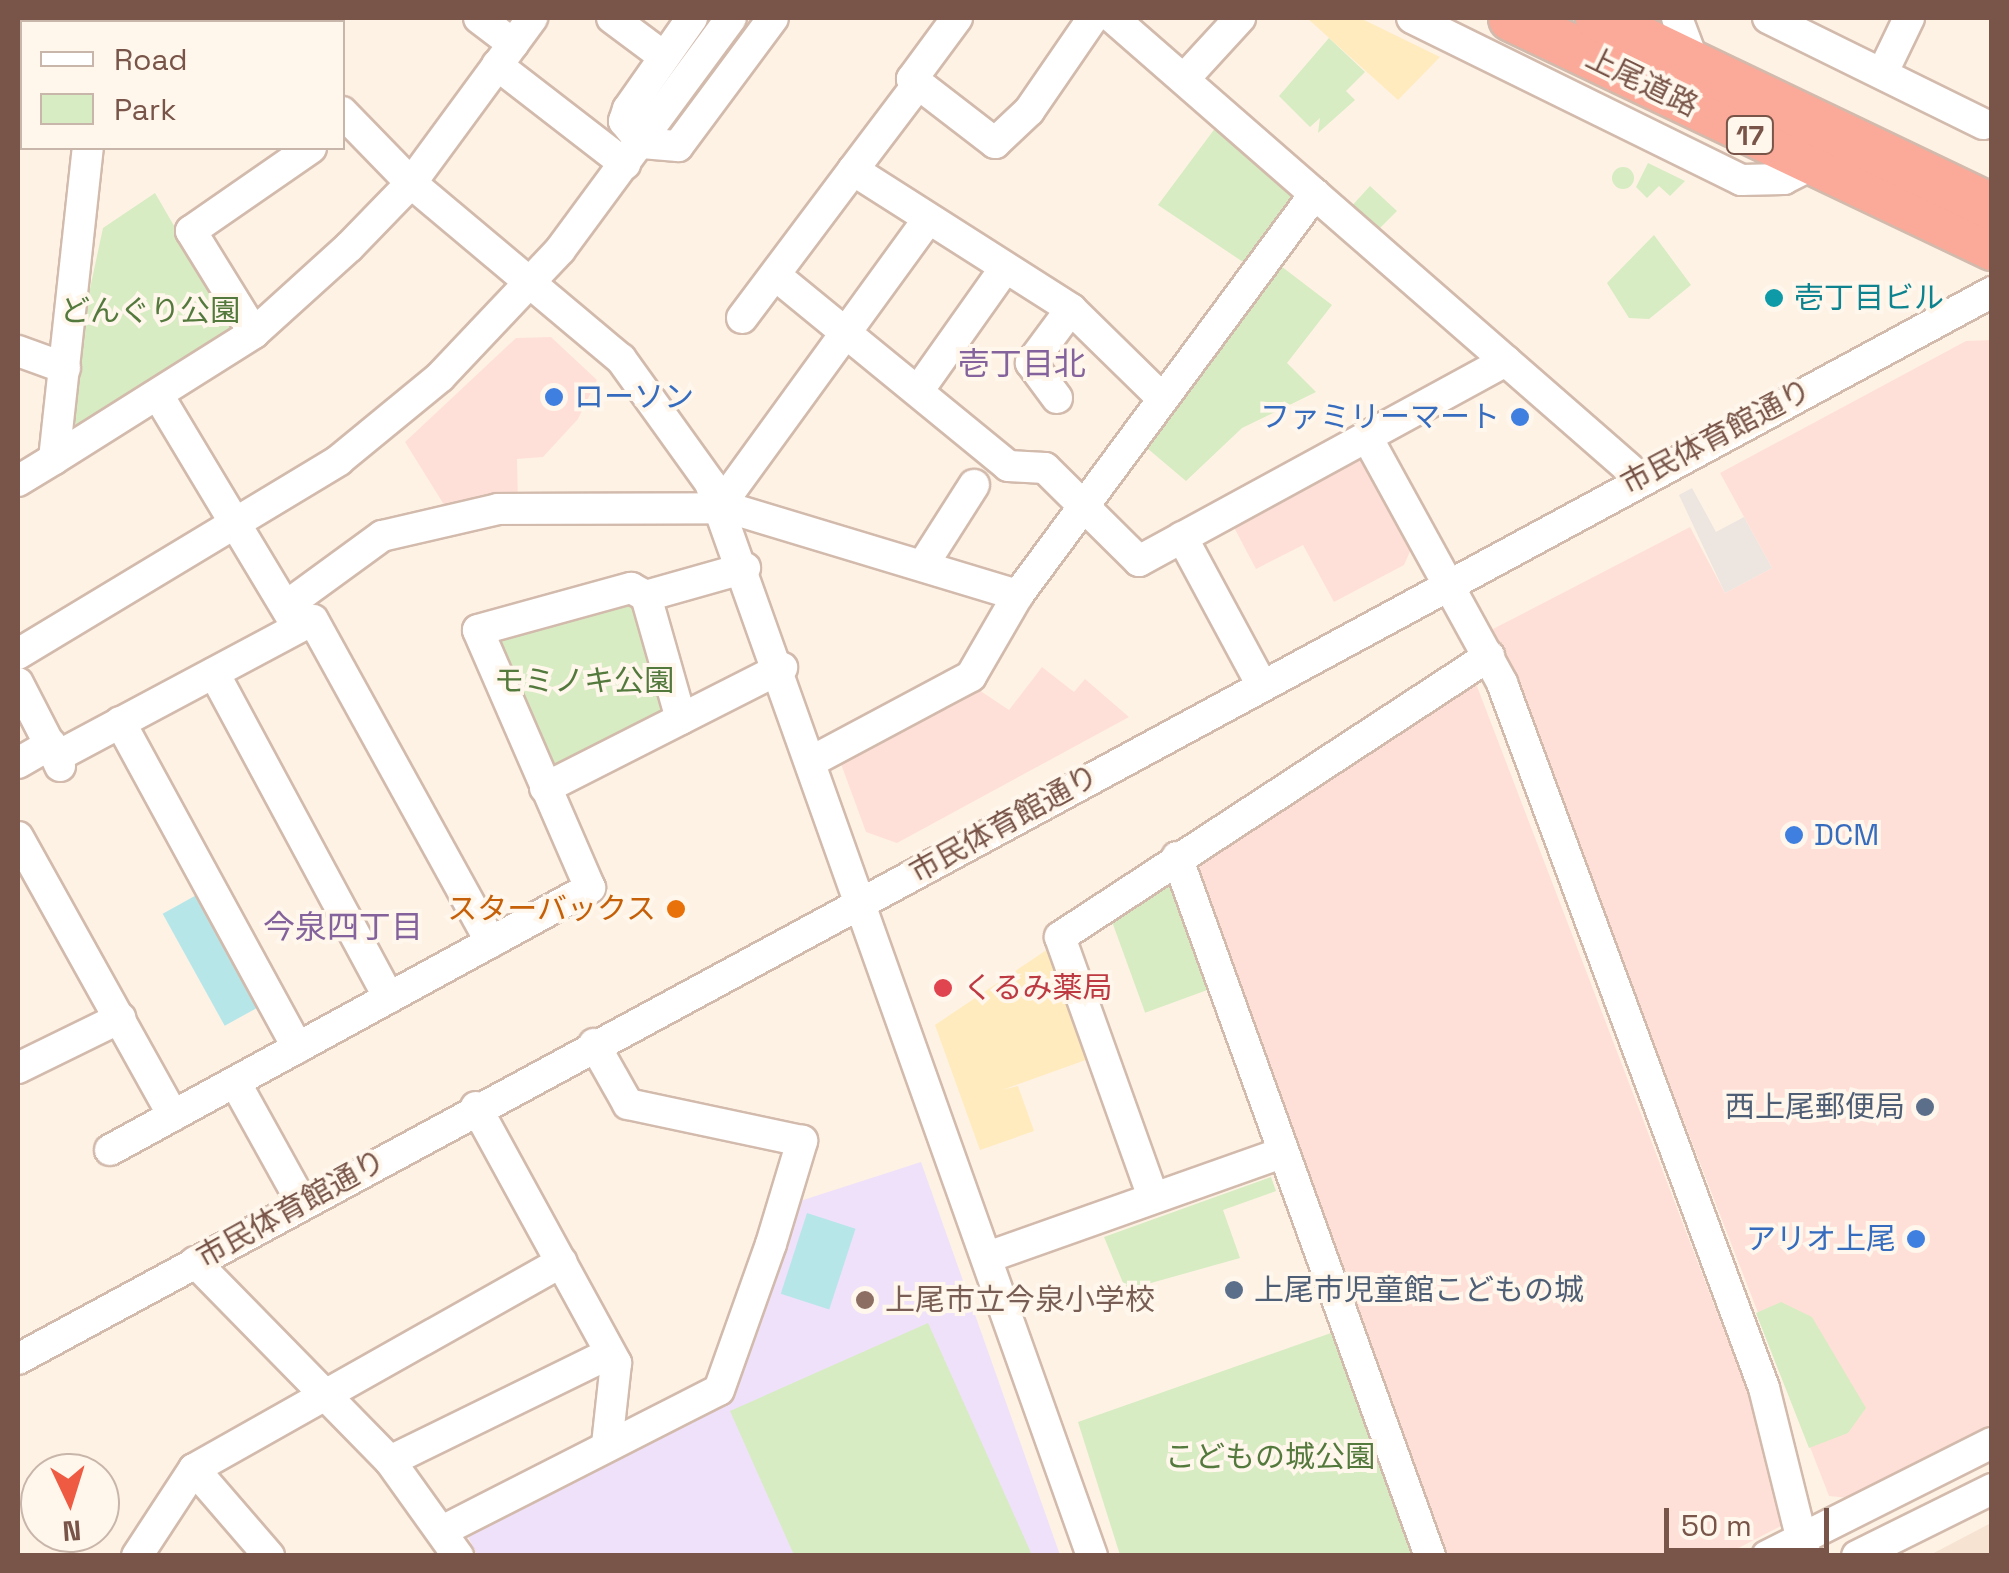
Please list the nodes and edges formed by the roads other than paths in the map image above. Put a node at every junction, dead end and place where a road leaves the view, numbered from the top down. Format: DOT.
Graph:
graph roads {
  1 [pos="479,18"];
  2 [pos="532,18"];
  3 [pos="612,18"];
  4 [pos="692,18"];
  5 [pos="731,18"];
  6 [pos="772,18"];
  7 [pos="957,18"];
  8 [pos="1093,18"];
  9 [pos="1113,18"];
  10 [pos="1240,18"];
  11 [pos="1412,18"];
  12 [pos="1511,18"];
  13 [pos="1598,18"];
  14 [pos="1677,18"];
  15 [pos="1768,18"];
  16 [pos="1908,18"];
  17 [pos="505,55"];
  18 [pos="663,56"];
  19 [pos="1697,72"];
  20 [pos="1882,72"];
  21 [pos="1184,79"];
  22 [pos="918,84"];
  23 [pos="345,120"];
  24 [pos="1982,124"];
  25 [pos="308,150"];
  26 [pos="96,152"];
  27 [pos="634,153"];
  28 [pos="1812,165"];
  29 [pos="853,170"];
  30 [pos="410,182"];
  31 [pos="1315,194"];
  32 [pos="1992,206"];
  33 [pos="928,219"];
  34 [pos="1992,247"];
  35 [pos="1005,268"];
  36 [pos="775,274"];
  37 [pos="533,282"];
  38 [pos="1992,292"];
  39 [pos="1071,309"];
  40 [pos="742,318"];
  41 [pos="846,332"];
  42 [pos="254,333"];
  43 [pos="18,351"];
  44 [pos="1506,361"];
  45 [pos="66,368"];
  46 [pos="918,391"];
  47 [pos="158,395"];
  48 [pos="1057,398"];
  49 [pos="1162,398"];
  50 [pos="1367,436"];
  51 [pos="54,459"];
  52 [pos="1640,478"];
  53 [pos="18,481"];
  54 [pos="974,486"];
  55 [pos="1088,504"];
  56 [pos="725,508"];
  57 [pos="237,523"];
  58 [pos="1182,537"];
  59 [pos="923,564"];
  60 [pos="745,568"];
  61 [pos="1446,580"];
  62 [pos="1018,595"];
  63 [pos="646,596"];
  64 [pos="292,617"];
  65 [pos="18,654"];
  66 [pos="1489,656"];
  67 [pos="782,668"];
  68 [pos="214,672"];
  69 [pos="1260,682"];
  70 [pos="18,683"];
  71 [pos="681,719"];
  72 [pos="120,722"];
  73 [pos="56,756"];
  74 [pos="814,760"];
  75 [pos="18,763"];
  76 [pos="545,788"];
  77 [pos="18,837"];
  78 [pos="1177,857"];
  79 [pos="863,902"];
  80 [pos="491,942"];
  81 [pos="389,998"];
  82 [pos="120,1018"];
  83 [pos="594,1044"];
  84 [pos="298,1048"];
  85 [pos="18,1068"];
  86 [pos="235,1082"];
  87 [pos="476,1108"];
  88 [pos="173,1116"];
  89 [pos="110,1150"];
  90 [pos="1281,1152"];
  91 [pos="1153,1197"];
  92 [pos="302,1203"];
  93 [pos="988,1257"];
  94 [pos="195,1262"];
  95 [pos="562,1262"];
  96 [pos="610,1353"];
  97 [pos="18,1359"];
  98 [pos="326,1391"];
  99 [pos="1992,1443"];
  100 [pos="606,1446"];
  101 [pos="390,1461"];
  102 [pos="194,1470"];
  103 [pos="1992,1489"];
  104 [pos="452,1542"];
  105 [pos="1805,1546"];
  106 [pos="137,1556"];
  107 [pos="268,1556"];
  108 [pos="1092,1556"];
  109 [pos="1430,1556"];
  110 [pos="1767,1556"];
  111 [pos="1858,1556"];
  1 -- 17 [label="street"];
  2 -- 17 [label="street"];
  3 -- 18 [label="street"];
  4 -- 18 [label="street"];
  5 -- 27 [label="street"];
  6 -- 27 [label="street"];
  7 -- 22 [label="street"];
  8 -- 22 [label="street"];
  9 -- 21 [label="street"];
  10 -- 21 [label="street"];
  11 -- 28 [label="street"];
  12 -- 28 [label="highway, 上尾道路 / 17"];
  13 -- 19 [label="highway, 上尾道路 / 17"];
  14 -- 19 [label="street"];
  15 -- 20 [label="street"];
  16 -- 20 [label="street"];
  17 -- 27 [label="street"];
  17 -- 30 [label="street"];
  18 -- 27 [label="street"];
  19 -- 32 [label="highway, 上尾道路 / 17"];
  20 -- 24 [label="street"];
  21 -- 31 [label="street"];
  22 -- 29 [label="street"];
  23 -- 30 [label="street"];
  25 -- 42 [label="street"];
  26 -- 45 [label="street"];
  27 -- 37 [label="street"];
  28 -- 34 [label="highway, 上尾道路 / 17"];
  29 -- 33 [label="street"];
  29 -- 36 [label="street"];
  30 -- 37 [label="street"];
  30 -- 42 [label="street"];
  31 -- 44 [label="street"];
  31 -- 49 [label="street"];
  33 -- 35 [label="street"];
  33 -- 41 [label="street"];
  35 -- 39 [label="street"];
  35 -- 46 [label="street"];
  36 -- 40 [label="street"];
  36 -- 41 [label="street"];
  37 -- 56 [label="street"];
  37 -- 57 [label="street"];
  38 -- 52 [label="street, 市民体育館通り"];
  39 -- 48 [label="street"];
  39 -- 49 [label="street"];
  41 -- 46 [label="street"];
  41 -- 56 [label="street"];
  42 -- 47 [label="street"];
  43 -- 45 [label="street"];
  44 -- 50 [label="street"];
  44 -- 52 [label="street"];
  45 -- 51 [label="street"];
  46 -- 55 [label="street"];
  47 -- 51 [label="street"];
  47 -- 57 [label="street"];
  49 -- 55 [label="street"];
  50 -- 58 [label="street"];
  50 -- 61 [label="street"];
  51 -- 53 [label="street"];
  52 -- 61 [label="street, 市民体育館通り"];
  54 -- 59 [label="street"];
  55 -- 58 [label="street"];
  55 -- 62 [label="street"];
  56 -- 59 [label="street"];
  56 -- 60 [label="street"];
  56 -- 64 [label="street"];
  57 -- 64 [label="street"];
  57 -- 65 [label="street"];
  58 -- 69 [label="street"];
  59 -- 62 [label="street"];
  60 -- 63 [label="street"];
  60 -- 67 [label="street"];
  61 -- 66 [label="street"];
  61 -- 69 [label="street, 市民体育館通り"];
  62 -- 74 [label="street"];
  63 -- 71 [label="street"];
  63 -- 76 [label="street"];
  64 -- 68 [label="street"];
  64 -- 80 [label="street"];
  66 -- 78 [label="street"];
  66 -- 105 [label="street"];
  67 -- 71 [label="street"];
  67 -- 74 [label="street"];
  68 -- 72 [label="street"];
  68 -- 81 [label="street"];
  69 -- 79 [label="street, 市民体育館通り"];
  70 -- 73 [label="street"];
  71 -- 76 [label="street"];
  72 -- 73 [label="street"];
  72 -- 84 [label="street"];
  73 -- 75 [label="street"];
  74 -- 79 [label="street"];
  76 -- 80 [label="street"];
  77 -- 82 [label="street"];
  78 -- 90 [label="street"];
  78 -- 91 [label="street"];
  79 -- 83 [label="street, 市民体育館通り"];
  79 -- 93 [label="street"];
  80 -- 81 [label="street"];
  81 -- 84 [label="street"];
  82 -- 85 [label="street"];
  82 -- 88 [label="street"];
  83 -- 87 [label="street, 市民体育館通り"];
  83 -- 100 [label="street"];
  84 -- 86 [label="street"];
  86 -- 88 [label="street"];
  86 -- 92 [label="street"];
  87 -- 92 [label="street, 市民体育館通り"];
  87 -- 95 [label="street"];
  88 -- 89 [label="street"];
  90 -- 91 [label="street"];
  90 -- 109 [label="street"];
  91 -- 93 [label="street"];
  92 -- 94 [label="street, 市民体育館通り"];
  93 -- 108 [label="street"];
  94 -- 97 [label="street, 市民体育館通り"];
  94 -- 98 [label="street"];
  95 -- 96 [label="street"];
  95 -- 98 [label="street"];
  96 -- 100 [label="street"];
  96 -- 101 [label="street"];
  98 -- 101 [label="street"];
  98 -- 102 [label="street"];
  99 -- 105 [label="street"];
  100 -- 104 [label="street"];
  101 -- 104 [label="street"];
  102 -- 106 [label="street"];
  102 -- 107 [label="street"];
  103 -- 111 [label="street"];
  105 -- 110 [label="street"];
}
